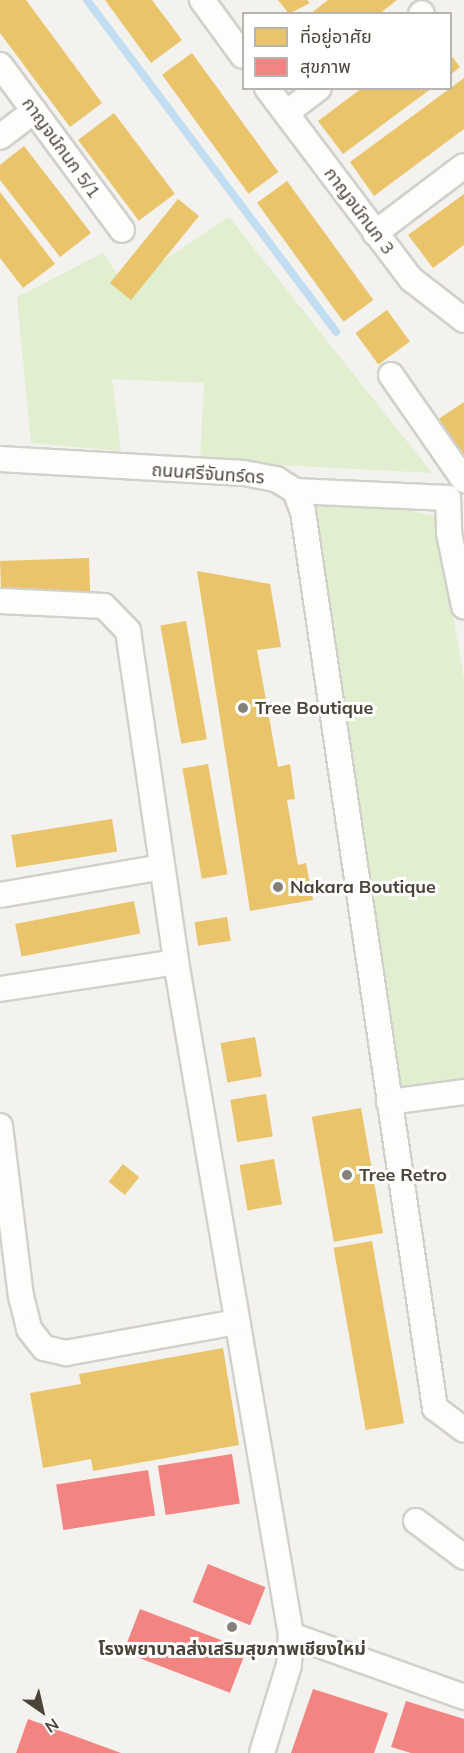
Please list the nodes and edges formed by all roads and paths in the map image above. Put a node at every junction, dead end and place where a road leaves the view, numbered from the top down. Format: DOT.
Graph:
graph roads {
  1 [pos="202,0"];
  2 [pos="242,55"];
  3 [pos="0,65"];
  4 [pos="269,90"];
  5 [pos="316,90"];
  6 [pos="34,111"];
  7 [pos="286,113"];
  8 [pos="0,136"];
  9 [pos="464,166"];
  10 [pos="122,230"];
  11 [pos="375,233"];
  12 [pos="464,320"];
  13 [pos="391,375"];
  14 [pos="0,459"];
  15 [pos="459,489"];
  16 [pos="295,491"];
  17 [pos="0,601"];
  18 [pos="464,606"];
  19 [pos="162,867"];
  20 [pos="0,895"];
  21 [pos="176,962"];
  22 [pos="0,989"];
  23 [pos="464,1092"];
  24 [pos="389,1102"];
  25 [pos="0,1126"];
  26 [pos="237,1322"];
  27 [pos="464,1430"];
  28 [pos="416,1521"];
  29 [pos="464,1557"];
  30 [pos="291,1635"];
  31 [pos="464,1697"];
  32 [pos="262,1753"];
  1 -- 2 [label="street"];
  3 -- 6 [label="street, กาญจน์กนก 5/1"];
  4 -- 7 [label="street, กาญจน์กนก 3"];
  5 -- 7 [label="street"];
  6 -- 8 [label="street"];
  6 -- 10 [label="street, กาญจน์กนก 5/1"];
  7 -- 11 [label="street, กาญจน์กนก 3"];
  9 -- 11 [label="street"];
  11 -- 12 [label="street, กาญจน์กนก 3"];
  13 -- 15 [label="street"];
  14 -- 16 [label="street, ถนนศรีจันทร์ดร"];
  15 -- 16 [label="street, ถนนศรีจันทร์ดร"];
  15 -- 18 [label="street"];
  16 -- 24 [label="street"];
  17 -- 19 [label="street"];
  19 -- 20 [label="street"];
  19 -- 21 [label="street"];
  21 -- 22 [label="street"];
  21 -- 26 [label="street"];
  23 -- 24 [label="street"];
  24 -- 27 [label="street"];
  25 -- 26 [label="street"];
  26 -- 30 [label="street"];
  28 -- 29 [label="street"];
  30 -- 31 [label="street"];
  30 -- 32 [label="street"];
}
